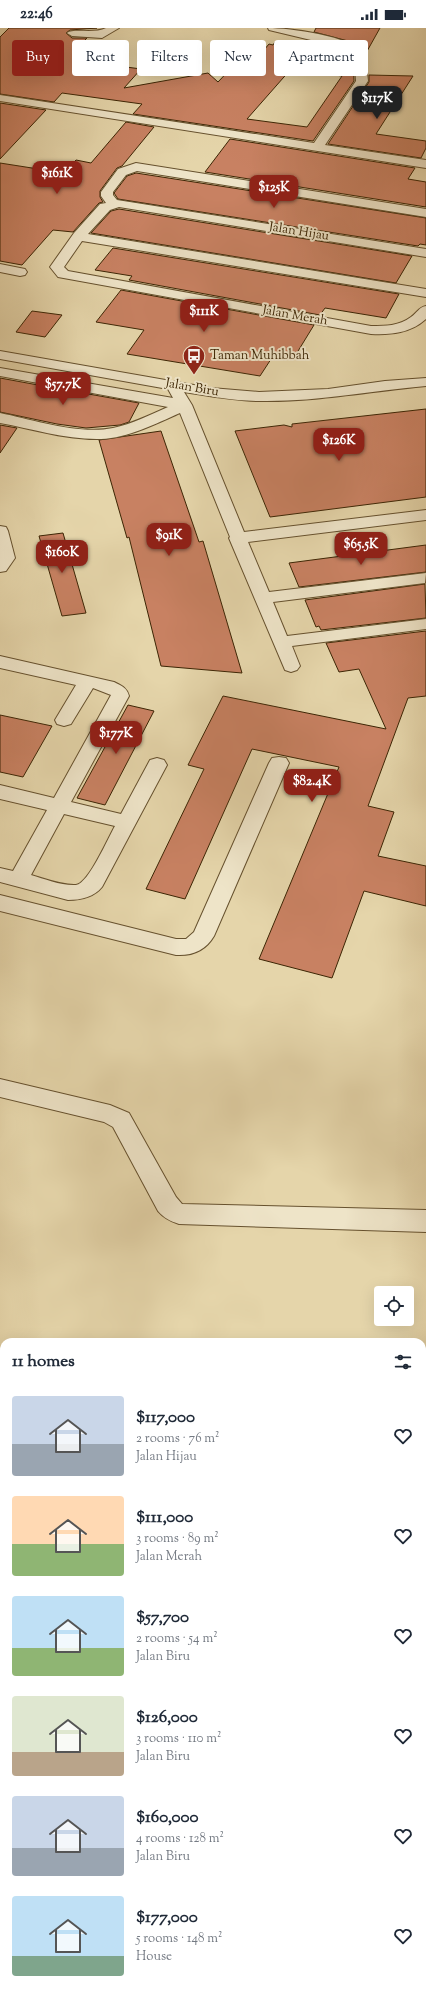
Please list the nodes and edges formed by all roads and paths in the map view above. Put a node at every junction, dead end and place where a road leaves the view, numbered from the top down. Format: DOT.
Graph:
graph roads {
  1 [pos="114,28"];
  2 [pos="273,28"];
  3 [pos="72,33"];
  4 [pos="0,98"];
  5 [pos="317,147"];
  6 [pos="426,164"];
  7 [pos="119,203"];
  8 [pos="426,213"];
  9 [pos="79,236"];
  10 [pos="426,253"];
  11 [pos="0,268"];
  12 [pos="20,272"];
  13 [pos="426,293"];
  14 [pos="426,310"];
  15 [pos="0,355"];
  16 [pos="0,372"];
  17 [pos="426,372"];
  18 [pos="426,382"];
  19 [pos="172,385"];
  20 [pos="385,385"];
  21 [pos="184,405"];
  22 [pos="0,418"];
  23 [pos="426,515"];
  24 [pos="0,531"];
  25 [pos="237,538"];
  26 [pos="0,567"];
  27 [pos="425,578"];
  28 [pos="262,598"];
  29 [pos="426,624"];
  30 [pos="281,642"];
  31 [pos="0,662"];
  32 [pos="291,666"];
  33 [pos="88,681"];
  34 [pos="64,720"];
  35 [pos="279,763"];
  36 [pos="157,765"];
  37 [pos="0,792"];
  38 [pos="59,806"];
  39 [pos="127,822"];
  40 [pos="9,878"];
  41 [pos="0,903"];
  42 [pos="0,1088"];
  43 [pos="426,1221"];
  1 -- 3 [label="street"];
  2 -- 5 [label="street"];
  4 -- 5 [label="street"];
  5 -- 6 [label="street"];
  7 -- 8 [label="street"];
  7 -- 9 [label="street"];
  7 -- 10 [label="street, Jalan Hijau"];
  9 -- 13 [label="street"];
  9 -- 14 [label="street, Jalan Merah"];
  11 -- 12 [label="street"];
  15 -- 19 [label="street, Jalan Biru"];
  16 -- 21 [label="street"];
  17 -- 20 [label="street, Jalan Biru"];
  18 -- 20 [label="street, Jalan Biru"];
  19 -- 20 [label="street, Jalan Biru"];
  19 -- 21 [label="street"];
  21 -- 22 [label="street"];
  21 -- 25 [label="street"];
  23 -- 25 [label="street"];
  24 -- 26 [label="street"];
  25 -- 28 [label="street"];
  27 -- 28 [label="street"];
  28 -- 30 [label="street"];
  29 -- 30 [label="street"];
  30 -- 32 [label="street"];
  31 -- 33 [label="street"];
  33 -- 34 [label="street"];
  33 -- 38 [label="street"];
  35 -- 41 [label="street"];
  36 -- 39 [label="street"];
  37 -- 38 [label="street"];
  38 -- 39 [label="street"];
  38 -- 40 [label="street"];
  39 -- 40 [label="street"];
  42 -- 43 [label="street"];
}
